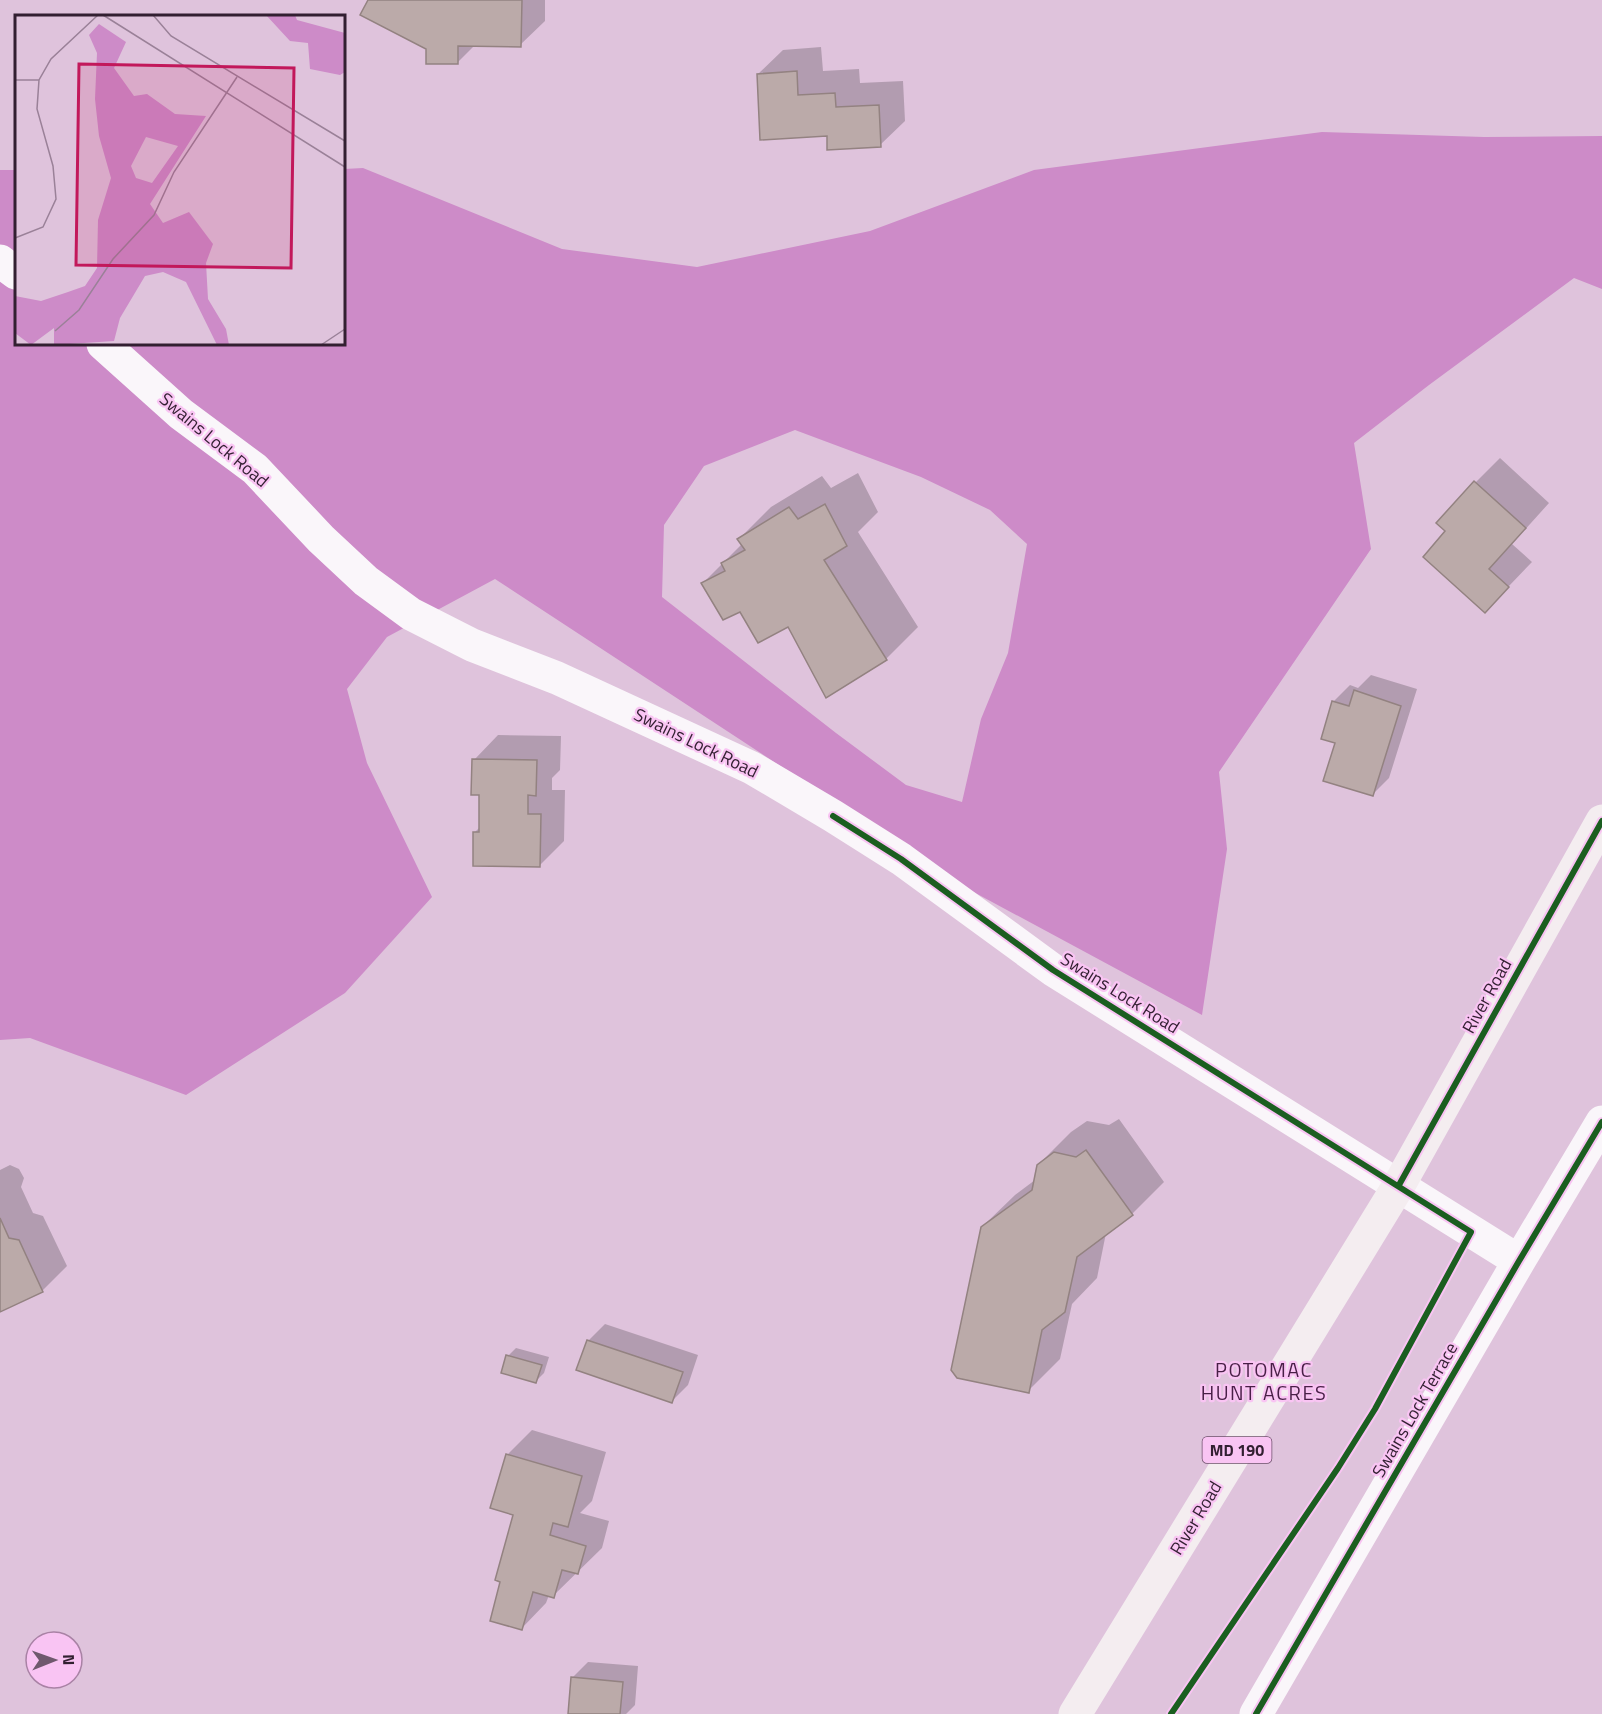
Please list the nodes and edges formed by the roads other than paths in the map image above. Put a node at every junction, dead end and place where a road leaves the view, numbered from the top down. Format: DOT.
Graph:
graph roads {
  1 [pos="0,261"];
  2 [pos="15,272"];
  3 [pos="104,345"];
  4 [pos="1602,820"];
  5 [pos="1602,1122"];
  6 [pos="1399,1185"];
  7 [pos="1519,1261"];
  8 [pos="1075,1714"];
  9 [pos="1256,1714"];
  1 -- 2 [label="street"];
  3 -- 6 [label="street, Swains Lock Road"];
  4 -- 6 [label="main road, River Road / MD 190"];
  5 -- 7 [label="street, Swains Lock Terrace"];
  6 -- 7 [label="street"];
  6 -- 8 [label="main road, River Road / MD 190"];
  7 -- 9 [label="street, Swains Lock Terrace"];
}
